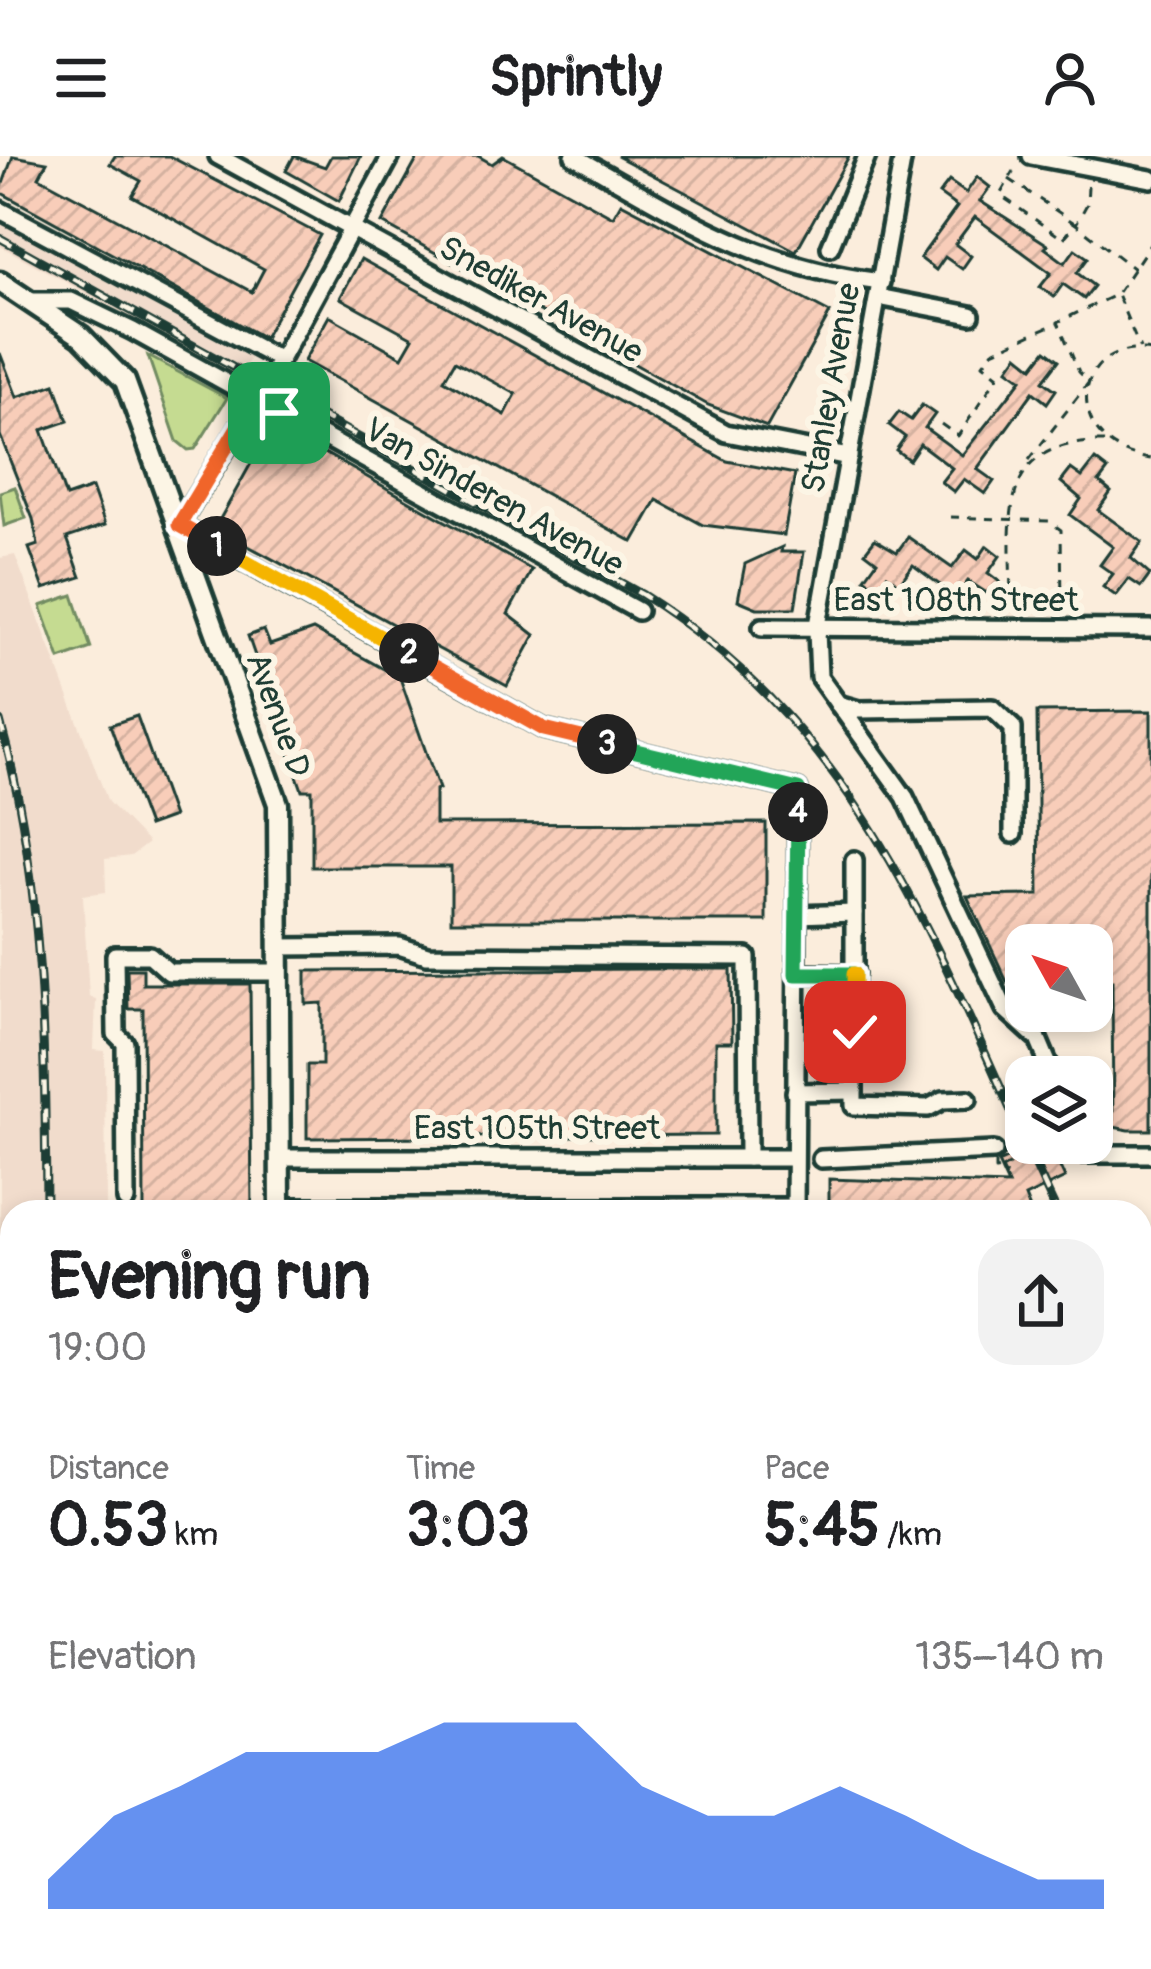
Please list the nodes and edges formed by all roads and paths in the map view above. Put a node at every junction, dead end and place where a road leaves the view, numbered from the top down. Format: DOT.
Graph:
graph roads {
  1 [pos="218,156"];
  2 [pos="391,156"];
  3 [pos="574,156"];
  4 [pos="867,156"];
  5 [pos="903,156"];
  6 [pos="1031,156"];
  7 [pos="1014,171"];
  8 [pos="1009,179"];
  9 [pos="1151,179"];
  10 [pos="1088,185"];
  11 [pos="0,210"];
  12 [pos="1076,224"];
  13 [pos="350,229"];
  14 [pos="1151,243"];
  15 [pos="830,247"];
  16 [pos="1134,269"];
  17 [pos="0,282"];
  18 [pos="880,289"];
  19 [pos="1117,294"];
  20 [pos="0,300"];
  21 [pos="29,301"];
  22 [pos="971,315"];
  23 [pos="1058,322"];
  24 [pos="1140,349"];
  25 [pos="1151,351"];
  26 [pos="280,360"];
  27 [pos="1089,382"];
  28 [pos="255,399"];
  29 [pos="941,424"];
  30 [pos="1107,442"];
  31 [pos="849,457"];
  32 [pos="1151,459"];
  33 [pos="1029,460"];
  34 [pos="950,517"];
  35 [pos="1011,518"];
  36 [pos="179,525"];
  37 [pos="1061,605"];
  38 [pos="1011,606"];
  39 [pos="638,611"];
  40 [pos="762,627"];
  41 [pos="1151,629"];
  42 [pos="817,631"];
  43 [pos="838,704"];
  44 [pos="1013,834"];
  45 [pos="854,860"];
  46 [pos="854,913"];
  47 [pos="797,915"];
  48 [pos="278,946"];
  49 [pos="278,972"];
  50 [pos="796,974"];
  51 [pos="855,974"];
  52 [pos="1045,1056"];
  53 [pos="854,1091"];
  54 [pos="795,1092"];
  55 [pos="968,1099"];
  56 [pos="1113,1151"];
  57 [pos="1151,1154"];
  58 [pos="280,1158"];
  59 [pos="748,1158"];
  60 [pos="794,1158"];
  61 [pos="821,1159"];
  62 [pos="1000,1162"];
  63 [pos="1002,1167"];
  64 [pos="126,1200"];
  65 [pos="280,1200"];
  66 [pos="795,1200"];
  1 -- 13 [label="street, Snediker Avenue"];
  2 -- 13 [label="street"];
  3 -- 18 [label="street"];
  4 -- 15 [label="street"];
  5 -- 18 [label="street, Stanley Avenue"];
  6 -- 9 [label="street"];
  7 -- 8 [label="path"];
  8 -- 12 [label="path"];
  8 -- 12 [label="path"];
  10 -- 12 [label="path"];
  11 -- 26 [label="street"];
  12 -- 16 [label="path"];
  13 -- 26 [label="street"];
  13 -- 31 [label="street, Snediker Avenue"];
  14 -- 16 [label="path"];
  16 -- 19 [label="path"];
  17 -- 21 [label="main road, Van Sinderen Avenue"];
  18 -- 22 [label="street"];
  18 -- 31 [label="street, Stanley Avenue"];
  19 -- 23 [label="path"];
  19 -- 24 [label="path"];
  20 -- 21 [label="main road"];
  21 -- 28 [label="street, Van Sinderen Avenue"];
  21 -- 36 [label="main road, Avenue D"];
  23 -- 27 [label="path"];
  23 -- 29 [label="path"];
  24 -- 25 [label="path"];
  24 -- 27 [label="path"];
  26 -- 28 [label="street"];
  27 -- 30 [label="path"];
  27 -- 33 [label="path"];
  28 -- 36 [label="street"];
  28 -- 39 [label="street, Van Sinderen Avenue"];
  30 -- 32 [label="path"];
  30 -- 33 [label="path"];
  31 -- 42 [label="street, Stanley Avenue"];
  33 -- 35 [label="path"];
  34 -- 35 [label="path"];
  35 -- 37 [label="path"];
  35 -- 38 [label="path"];
  36 -- 47 [label="street"];
  36 -- 48 [label="main road, Avenue D"];
  40 -- 42 [label="street, East 108th Street"];
  41 -- 42 [label="street, East 108th Street"];
  42 -- 43 [label="street"];
  43 -- 44 [label="street"];
  43 -- 52 [label="street"];
  45 -- 46 [label="street"];
  46 -- 47 [label="street"];
  46 -- 51 [label="street"];
  47 -- 50 [label="street"];
  48 -- 49 [label="main road, Avenue D"];
  48 -- 59 [label="street"];
  49 -- 58 [label="main road, Avenue D"];
  49 -- 64 [label="street"];
  50 -- 51 [label="street"];
  50 -- 54 [label="street"];
  51 -- 53 [label="street"];
  53 -- 54 [label="street"];
  53 -- 55 [label="street"];
  54 -- 60 [label="street"];
  56 -- 57 [label="street"];
  58 -- 59 [label="street, East 105th Street"];
  58 -- 65 [label="main road, Avenue D"];
  59 -- 60 [label="street, East 105th Street"];
  60 -- 66 [label="street"];
  61 -- 62 [label="street"];
  62 -- 63 [label="path, bridge"];
}
